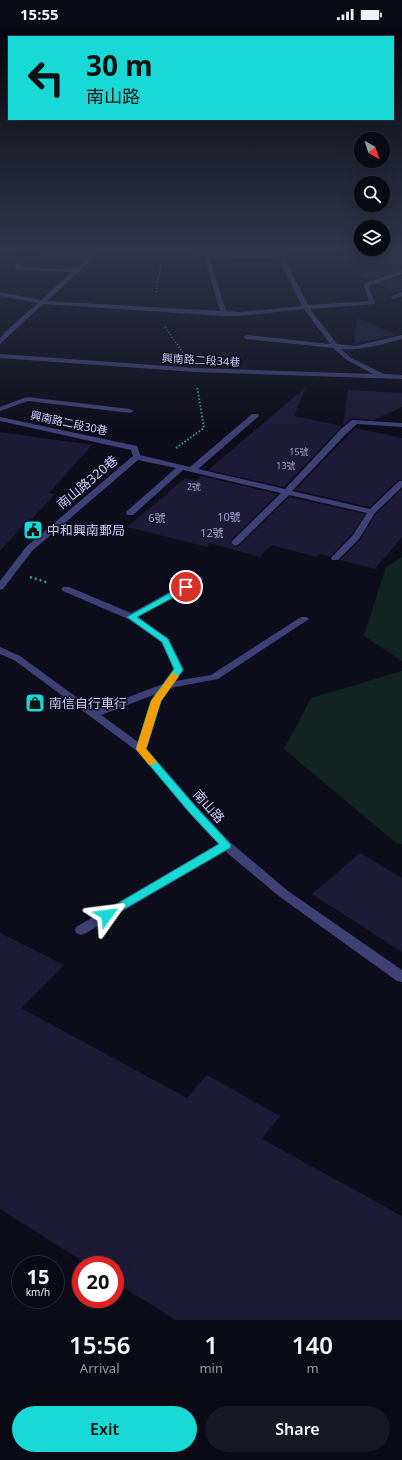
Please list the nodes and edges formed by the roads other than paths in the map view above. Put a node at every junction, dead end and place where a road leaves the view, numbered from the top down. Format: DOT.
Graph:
graph roads {
  1 [pos="35,308"];
  2 [pos="138,308"];
  3 [pos="222,308"];
  4 [pos="294,308"];
  5 [pos="307,308"];
  6 [pos="224,314"];
  7 [pos="3,333"];
  8 [pos="246,337"];
  9 [pos="402,337"];
  10 [pos="0,342"];
  11 [pos="334,345"];
  12 [pos="0,356"];
  13 [pos="385,377"];
  14 [pos="402,377"];
  15 [pos="0,410"];
  16 [pos="130,411"];
  17 [pos="255,416"];
  18 [pos="0,419"];
  19 [pos="402,425"];
  20 [pos="134,448"];
  21 [pos="137,457"];
  22 [pos="182,467"];
  23 [pos="193,469"];
  24 [pos="402,483"];
  25 [pos="287,492"];
  26 [pos="372,512"];
  27 [pos="130,513"];
  28 [pos="235,543"];
  29 [pos="335,558"];
  30 [pos="199,579"];
  31 [pos="0,587"];
  32 [pos="66,589"];
  33 [pos="131,617"];
  34 [pos="304,619"];
  35 [pos="0,650"];
  36 [pos="167,686"];
  37 [pos="93,714"];
  38 [pos="141,749"];
  39 [pos="226,845"];
  40 [pos="81,930"];
  41 [pos="402,977"];
  1 -- 7 [label="street"];
  2 -- 6 [label="street"];
  3 -- 6 [label="street"];
  4 -- 6 [label="street"];
  5 -- 11 [label="street"];
  7 -- 10 [label="street"];
  8 -- 11 [label="street"];
  9 -- 11 [label="street"];
  11 -- 13 [label="street"];
  12 -- 13 [label="street, 興南路二段34巷"];
  13 -- 14 [label="street, 興南路二段34巷"];
  15 -- 16 [label="street"];
  17 -- 23 [label="street"];
  18 -- 20 [label="street, 興南路二段30巷"];
  19 -- 25 [label="street"];
  20 -- 21 [label="street, 南山路320巷"];
  21 -- 22 [label="street"];
  21 -- 31 [label="street, 南山路320巷"];
  22 -- 23 [label="street"];
  22 -- 27 [label="street"];
  23 -- 25 [label="street"];
  24 -- 26 [label="street"];
  25 -- 26 [label="street"];
  25 -- 28 [label="street"];
  26 -- 29 [label="street"];
  30 -- 33 [label="street"];
  32 -- 33 [label="street"];
  33 -- 36 [label="street"];
  34 -- 36 [label="street"];
  35 -- 37 [label="street, 南山路"];
  36 -- 37 [label="street"];
  36 -- 38 [label="street"];
  37 -- 38 [label="street, 南山路"];
  38 -- 39 [label="street, 南山路"];
  39 -- 40 [label="street"];
  39 -- 41 [label="street, 南山路"];
}
